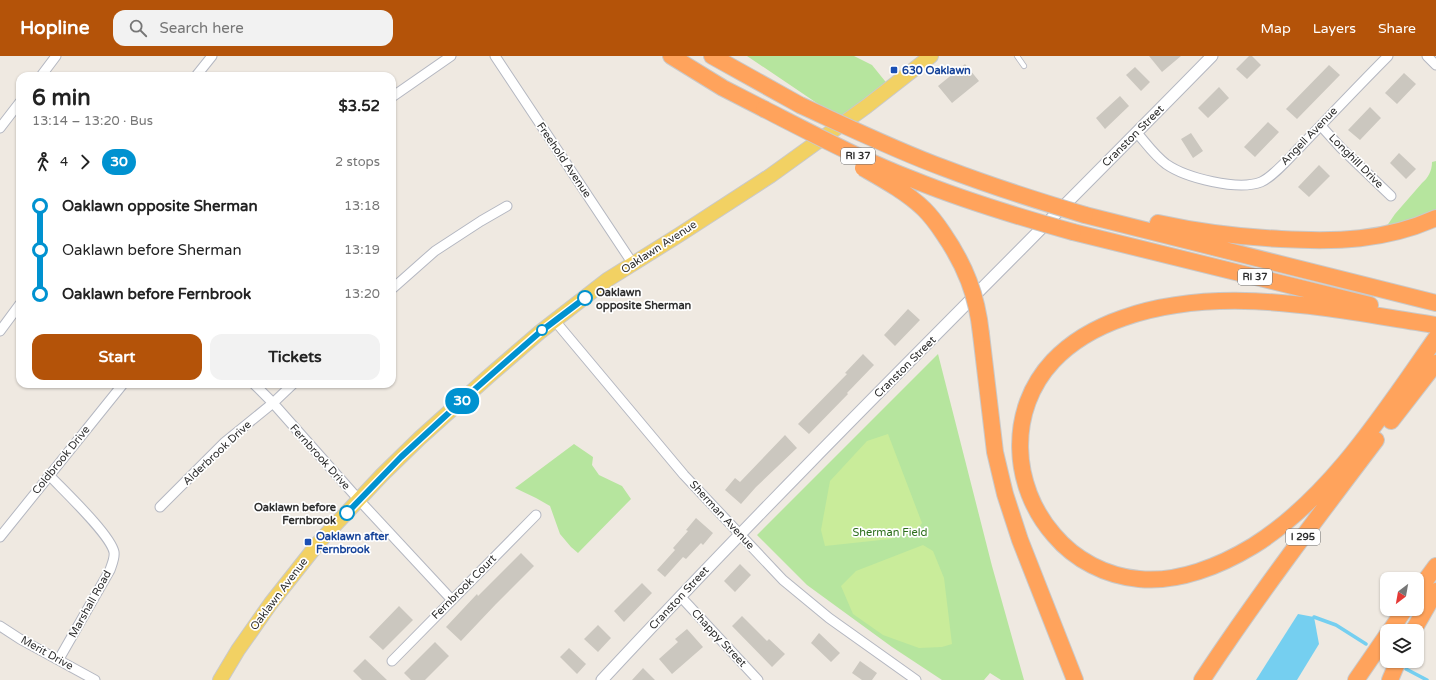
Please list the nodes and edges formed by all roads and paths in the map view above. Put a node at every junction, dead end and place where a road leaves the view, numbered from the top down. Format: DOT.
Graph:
graph roads {
  1 [pos="56,56"];
  2 [pos="212,56"];
  3 [pos="451,56"];
  4 [pos="495,56"];
  5 [pos="671,56"];
  6 [pos="712,56"];
  7 [pos="931,56"];
  8 [pos="1017,56"];
  9 [pos="1212,56"];
  10 [pos="1388,56"];
  11 [pos="1426,56"];
  12 [pos="1436,65"];
  13 [pos="1024,66"];
  14 [pos="43,72"];
  15 [pos="199,72"];
  16 [pos="396,94"];
  17 [pos="16,107"];
  18 [pos="764,109"];
  19 [pos="1321,126"];
  20 [pos="0,128"];
  21 [pos="1136,133"];
  22 [pos="1391,196"];
  23 [pos="507,206"];
  24 [pos="1088,211"];
  25 [pos="1436,218"];
  26 [pos="633,264"];
  27 [pos="396,285"];
  28 [pos="1436,303"];
  29 [pos="16,309"];
  30 [pos="555,321"];
  31 [pos="1436,325"];
  32 [pos="0,331"];
  33 [pos="1436,338"];
  34 [pos="1436,363"];
  35 [pos="120,388"];
  36 [pos="258,388"];
  37 [pos="289,388"];
  38 [pos="273,404"];
  39 [pos="49,475"];
  40 [pos="359,500"];
  41 [pos="160,507"];
  42 [pos="536,515"];
  43 [pos="740,534"];
  44 [pos="0,537"];
  45 [pos="1436,566"];
  46 [pos="1424,582"];
  47 [pos="1436,591"];
  48 [pos="680,596"];
  49 [pos="452,600"];
  50 [pos="1417,624"];
  51 [pos="0,626"];
  52 [pos="1380,645"];
  53 [pos="59,659"];
  54 [pos="392,661"];
  55 [pos="1395,668"];
  56 [pos="904,677"];
  57 [pos="95,680"];
  58 [pos="220,680"];
  59 [pos="602,680"];
  60 [pos="758,680"];
  61 [pos="916,680"];
  62 [pos="1075,680"];
  63 [pos="1202,680"];
  64 [pos="1356,680"];
  65 [pos="1390,680"];
  1 -- 14 [label="street"];
  2 -- 15 [label="street"];
  3 -- 16 [label="street"];
  4 -- 26 [label="street, Freehold Avenue"];
  5 -- 18 [label="highway, RI 37"];
  6 -- 24 [label="highway, RI 37, bridge"];
  7 -- 26 [label="main road, Oaklawn Avenue"];
  8 -- 13 [label="lane"];
  9 -- 21 [label="street, Cranston Street"];
  10 -- 19 [label="street, Angell Avenue"];
  11 -- 12 [label="street"];
  17 -- 20 [label="street"];
  18 -- 31 [label="highway, RI 37, bridge"];
  18 -- 62 [label="highway, bridge"];
  19 -- 21 [label="street, Angell Avenue"];
  19 -- 22 [label="street, Longhill Drive"];
  21 -- 43 [label="street, Cranston Street"];
  23 -- 27 [label="street"];
  24 -- 25 [label="highway"];
  24 -- 28 [label="highway, RI 37"];
  26 -- 30 [label="main road, Oaklawn Avenue"];
  29 -- 32 [label="street"];
  30 -- 40 [label="main road, Oaklawn Avenue"];
  30 -- 43 [label="street, Sherman Avenue"];
  31 -- 33 [label="highway"];
  34 -- 63 [label="highway, I 295"];
  35 -- 39 [label="street, Coldbrook Drive"];
  36 -- 38 [label="street, Fernbrook Drive"];
  37 -- 38 [label="street, Alderbrook Drive"];
  38 -- 40 [label="street, Fernbrook Drive"];
  38 -- 41 [label="street, Alderbrook Drive"];
  39 -- 44 [label="street, Coldbrook Drive"];
  39 -- 53 [label="street, Marshall Road"];
  40 -- 49 [label="street, Fernbrook Drive"];
  40 -- 58 [label="main road, Oaklawn Avenue"];
  42 -- 49 [label="street, Fernbrook Court"];
  43 -- 48 [label="street, Cranston Street"];
  43 -- 56 [label="street, Sherman Avenue"];
  45 -- 46 [label="highway"];
  47 -- 50 [label="highway"];
  48 -- 59 [label="street, Cranston Street"];
  48 -- 60 [label="street, Chappy Street"];
  49 -- 54 [label="street, Fernbrook Court"];
  51 -- 53 [label="street, Merit Drive"];
  52 -- 64 [label="highway"];
  53 -- 57 [label="street, Merit Drive"];
  55 -- 65 [label="highway"];
  56 -- 61 [label="street, Sherman Avenue"];
}
